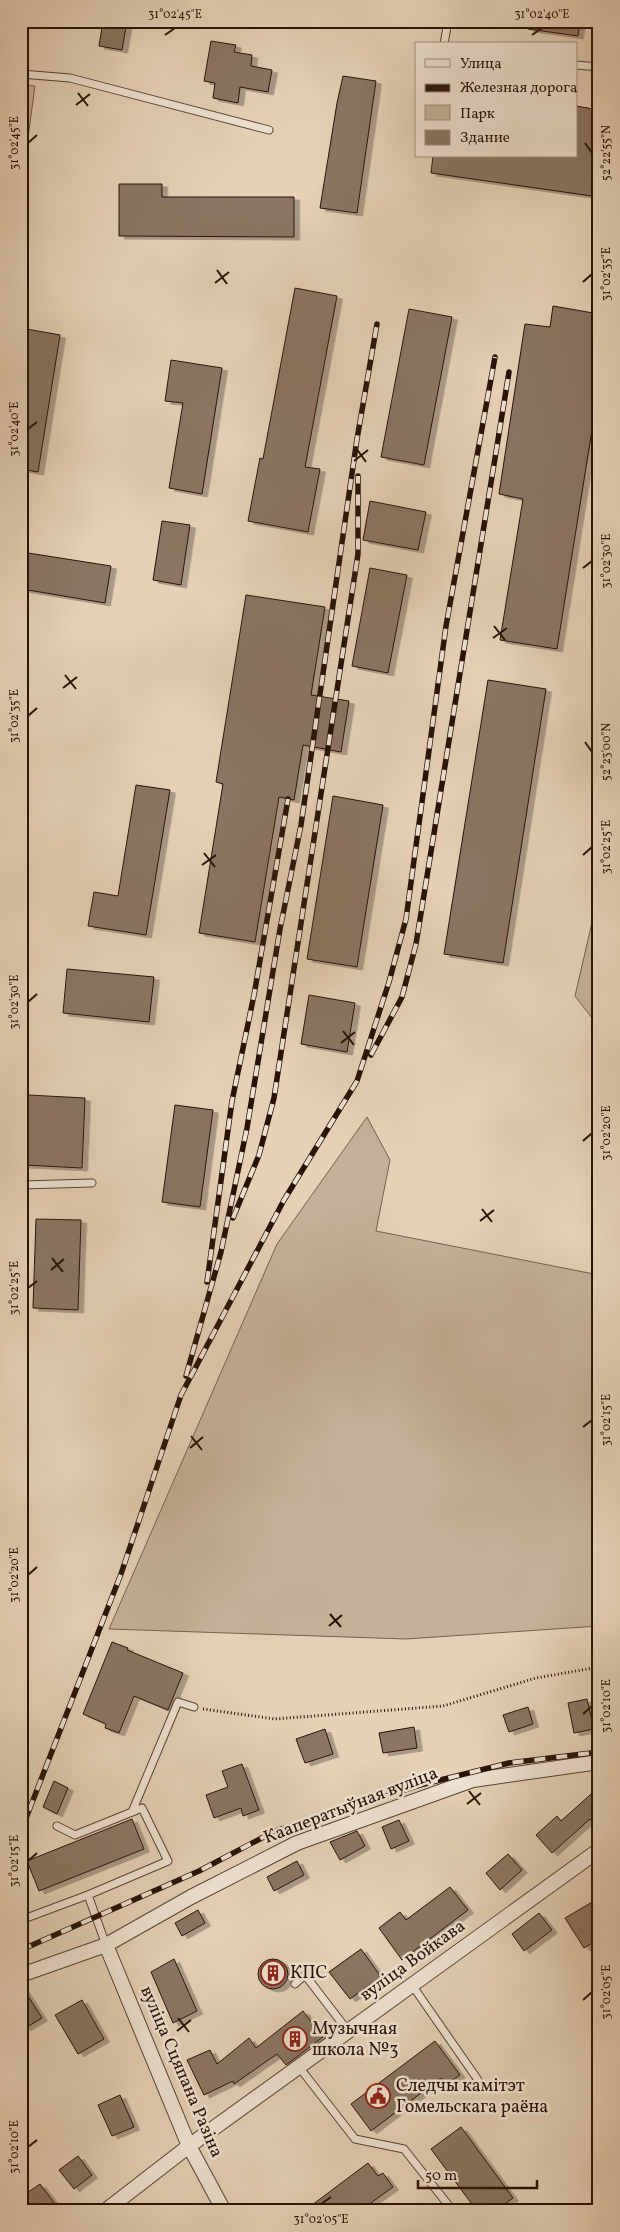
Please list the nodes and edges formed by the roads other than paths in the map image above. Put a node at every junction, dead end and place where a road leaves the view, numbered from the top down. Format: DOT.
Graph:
graph roads {
  1 [pos="448,21"];
  2 [pos="444,42"];
  3 [pos="578,65"];
  4 [pos="599,67"];
  5 [pos="21,74"];
  6 [pos="269,130"];
  7 [pos="92,1184"];
  8 [pos="21,1185"];
  9 [pos="194,1707"];
  10 [pos="599,1762"];
  11 [pos="132,1812"];
  12 [pos="57,1826"];
  13 [pos="599,1850"];
  14 [pos="88,1895"];
  15 [pos="21,1920"];
  16 [pos="106,1945"];
  17 [pos="21,1975"];
  18 [pos="295,1984"];
  19 [pos="412,1985"];
  20 [pos="348,2032"];
  21 [pos="299,2067"];
  22 [pos="478,2080"];
  23 [pos="189,2146"];
  24 [pos="105,2211"];
  25 [pos="224,2211"];
  26 [pos="453,2211"];
  1 -- 2 [label="lane"];
  3 -- 4 [label="lane"];
  5 -- 6 [label="lane"];
  7 -- 8 [label="lane"];
  9 -- 11 [label="lane"];
  10 -- 16 [label="street, Кааператыўная вуліца"];
  11 -- 12 [label="lane"];
  11 -- 14 [label="lane"];
  13 -- 19 [label="street, вуліца Войкава"];
  14 -- 15 [label="lane"];
  14 -- 16 [label="lane"];
  16 -- 17 [label="street, Кааператыўная вуліца"];
  16 -- 23 [label="street, вуліца Сцяпана Разіна"];
  18 -- 20 [label="lane"];
  19 -- 20 [label="street, вуліца Войкава"];
  19 -- 22 [label="lane"];
  20 -- 21 [label="street, вуліца Войкава"];
  21 -- 23 [label="street, вуліца Войкава"];
  21 -- 26 [label="lane"];
  23 -- 24 [label="street, вуліца Войкава"];
  23 -- 25 [label="street, вуліца Сцяпана Разіна"];
}
